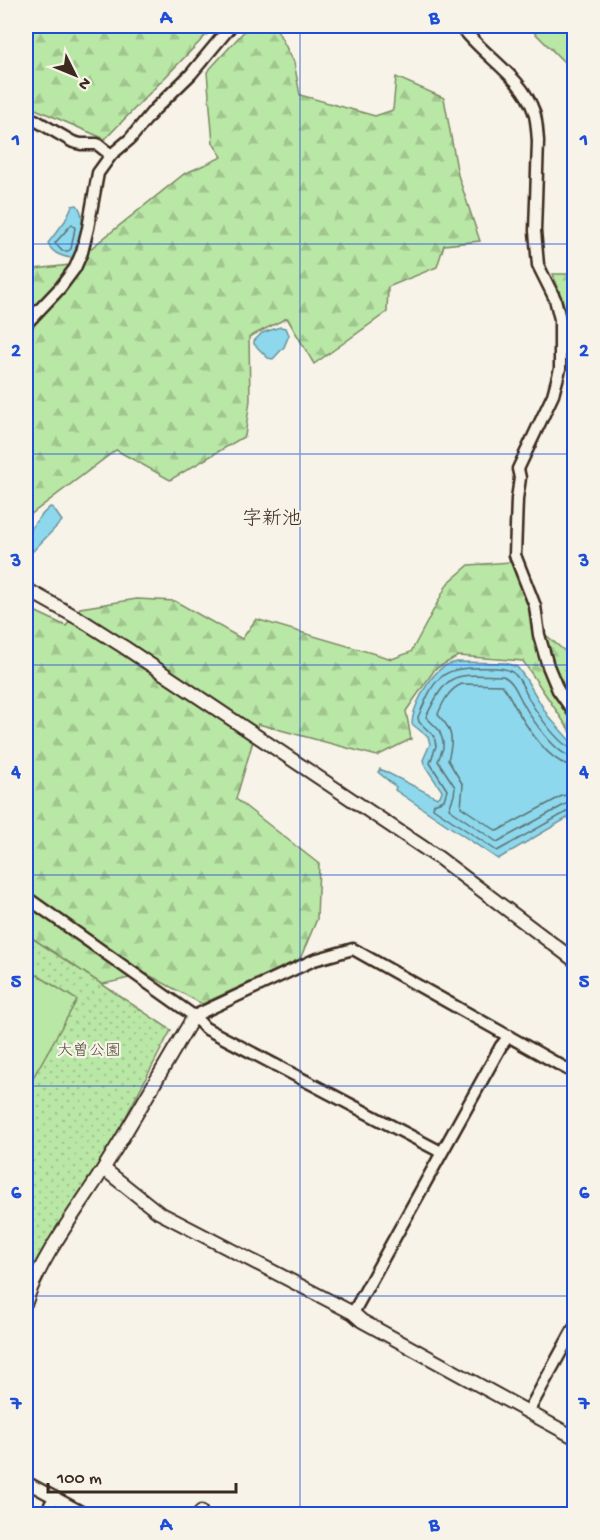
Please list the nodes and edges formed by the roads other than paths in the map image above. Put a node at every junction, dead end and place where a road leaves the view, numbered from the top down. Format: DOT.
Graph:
graph roads {
  1 [pos="231,26"];
  2 [pos="461,26"];
  3 [pos="26,117"];
  4 [pos="111,155"];
  5 [pos="26,324"];
  6 [pos="26,589"];
  7 [pos="574,713"];
  8 [pos="26,897"];
  9 [pos="574,960"];
  10 [pos="194,1016"];
  11 [pos="509,1036"];
  12 [pos="574,1073"];
  13 [pos="441,1152"];
  14 [pos="104,1169"];
  15 [pos="26,1302"];
  16 [pos="353,1313"];
  17 [pos="574,1328"];
  18 [pos="528,1412"];
  19 [pos="574,1437"];
  20 [pos="28,1483"];
  21 [pos="26,1495"];
  22 [pos="54,1498"];
  23 [pos="78,1513"];
  24 [pos="45,1515"];
  1 -- 4 [label="street"];
  2 -- 7 [label="street"];
  3 -- 4 [label="street"];
  4 -- 5 [label="street"];
  6 -- 9 [label="street"];
  8 -- 10 [label="street"];
  10 -- 11 [label="street"];
  10 -- 13 [label="street"];
  10 -- 14 [label="street"];
  11 -- 12 [label="street"];
  11 -- 13 [label="street"];
  13 -- 16 [label="street"];
  14 -- 15 [label="street"];
  14 -- 16 [label="street"];
  16 -- 18 [label="street"];
  17 -- 18 [label="street"];
  18 -- 19 [label="street"];
  20 -- 21 [label="street"];
  20 -- 22 [label="street"];
  22 -- 23 [label="street"];
  22 -- 24 [label="street"];
}
